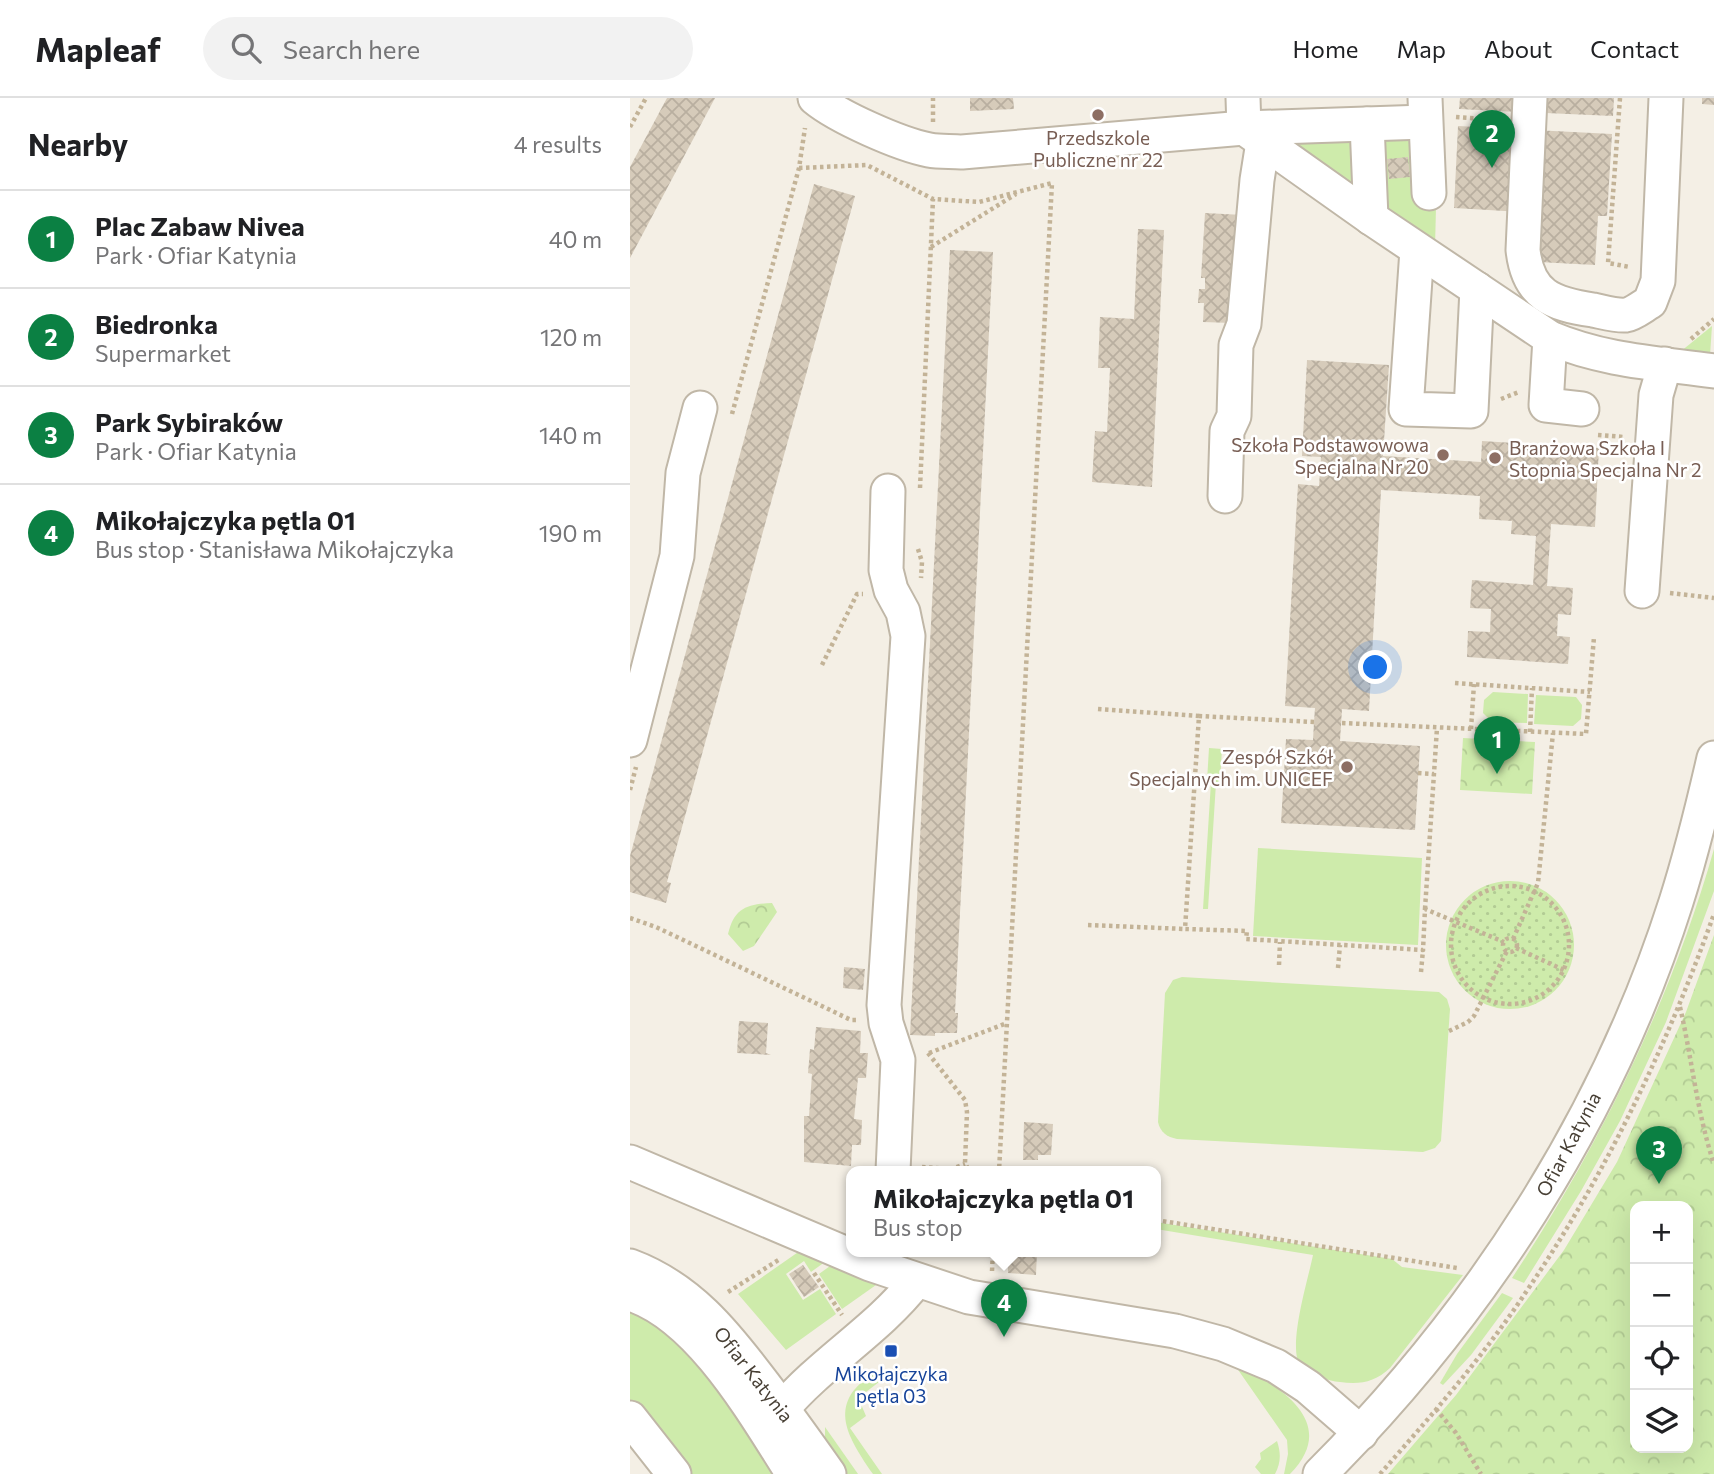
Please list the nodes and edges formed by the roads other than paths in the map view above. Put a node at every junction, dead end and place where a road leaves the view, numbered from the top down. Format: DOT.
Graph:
graph roads {
  1 [pos="815,98"];
  2 [pos="1666,98"];
  3 [pos="1434,109"];
  4 [pos="1520,110"];
  5 [pos="1250,123"];
  6 [pos="1367,124"];
  7 [pos="1429,193"];
  8 [pos="1371,219"];
  9 [pos="1417,250"];
  10 [pos="1477,289"];
  11 [pos="1550,338"];
  12 [pos="1665,364"];
  13 [pos="1714,371"];
  14 [pos="700,408"];
  15 [pos="1582,409"];
  16 [pos="888,491"];
  17 [pos="1225,496"];
  18 [pos="1656,592"];
  19 [pos="630,740"];
  20 [pos="1714,758"];
  21 [pos="630,1162"];
  22 [pos="893,1166"];
  23 [pos="846,1247"];
  24 [pos="871,1257"];
  25 [pos="630,1266"];
  26 [pos="916,1281"];
  27 [pos="630,1294"];
  28 [pos="782,1409"];
  29 [pos="630,1418"];
  30 [pos="1361,1433"];
  31 [pos="674,1474"];
  32 [pos="793,1474"];
  33 [pos="829,1474"];
  34 [pos="1320,1474"];
  1 -- 5 [label="street"];
  2 -- 4 [label="street"];
  3 -- 6 [label="street"];
  3 -- 7 [label="street"];
  5 -- 6 [label="street"];
  5 -- 8 [label="street"];
  5 -- 17 [label="street"];
  6 -- 8 [label="street"];
  8 -- 9 [label="street"];
  9 -- 10 [label="street"];
  9 -- 10 [label="street"];
  10 -- 11 [label="street"];
  11 -- 12 [label="street"];
  11 -- 15 [label="street"];
  12 -- 13 [label="street"];
  12 -- 18 [label="street"];
  14 -- 19 [label="street"];
  16 -- 22 [label="street"];
  20 -- 30 [label="street, Ofiar Katynia"];
  21 -- 23 [label="street"];
  24 -- 26 [label="street"];
  25 -- 28 [label="street, Ofiar Katynia"];
  26 -- 28 [label="street"];
  26 -- 30 [label="street"];
  27 -- 32 [label="street, Ofiar Katynia"];
  28 -- 33 [label="street, Ofiar Katynia"];
  29 -- 31 [label="street"];
  30 -- 34 [label="street, Ofiar Katynia"];
}
